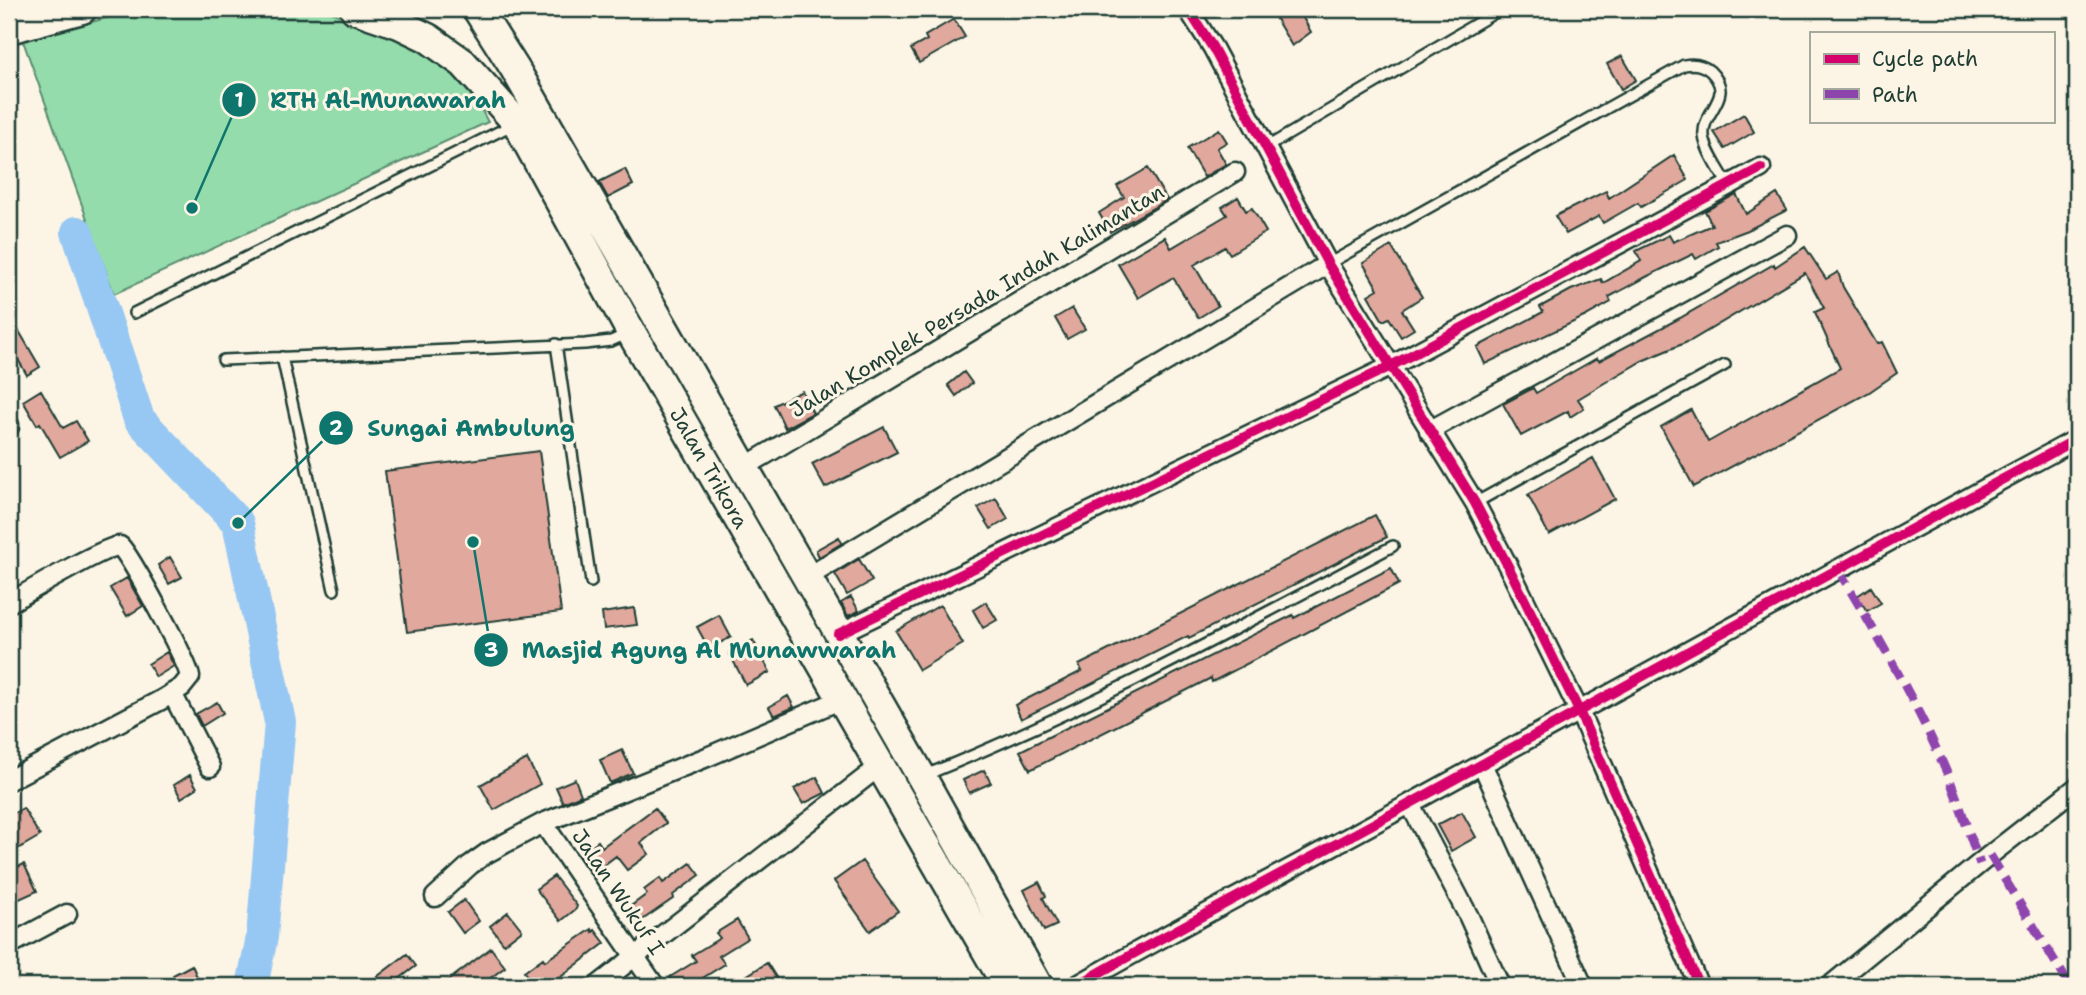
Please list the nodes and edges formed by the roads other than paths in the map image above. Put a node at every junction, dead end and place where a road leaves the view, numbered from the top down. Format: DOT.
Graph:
graph roads {
  1 [pos="82,9"];
  2 [pos="355,9"];
  3 [pos="477,9"];
  4 [pos="1188,9"];
  5 [pos="1501,9"];
  6 [pos="9,29"];
  7 [pos="517,122"];
  8 [pos="1267,147"];
  9 [pos="1761,168"];
  10 [pos="1235,172"];
  11 [pos="1728,185"];
  12 [pos="1787,235"];
  13 [pos="1328,264"];
  14 [pos="134,313"];
  15 [pos="658,319"];
  16 [pos="631,332"];
  17 [pos="556,344"];
  18 [pos="282,357"];
  19 [pos="223,360"];
  20 [pos="1725,365"];
  21 [pos="1389,367"];
  22 [pos="1429,431"];
  23 [pos="2077,439"];
  24 [pos="743,468"];
  25 [pos="1475,503"];
  26 [pos="1393,546"];
  27 [pos="806,578"];
  28 [pos="591,582"];
  29 [pos="334,590"];
  30 [pos="9,603"];
  31 [pos="838,634"];
  32 [pos="172,693"];
  33 [pos="842,699"];
  34 [pos="1579,711"];
  35 [pos="1482,764"];
  36 [pos="880,766"];
  37 [pos="209,767"];
  38 [pos="922,776"];
  39 [pos="9,780"];
  40 [pos="2077,787"];
  41 [pos="1410,804"];
  42 [pos="543,823"];
  43 [pos="435,897"];
  44 [pos="67,914"];
  45 [pos="9,945"];
  46 [pos="999,945"];
  47 [pos="634,956"];
  48 [pos="597,986"];
  49 [pos="655,986"];
  50 [pos="1007,986"];
  51 [pos="1038,986"];
  52 [pos="1076,986"];
  53 [pos="1500,986"];
  54 [pos="1583,986"];
  55 [pos="1699,986"];
  56 [pos="1830,986"];
  1 -- 6 [label="main road"];
  2 -- 7 [label="main road, Jalan Trikora"];
  3 -- 15 [label="main road, Jalan Trikora"];
  4 -- 8 [label="street"];
  5 -- 8 [label="lane"];
  7 -- 14 [label="lane"];
  7 -- 16 [label="main road, Jalan Trikora"];
  8 -- 13 [label="street"];
  9 -- 11 [label="street"];
  10 -- 24 [label="street, Jalan Komplek Persada Indah Kalimantan"];
  11 -- 13 [label="lane"];
  11 -- 21 [label="street"];
  12 -- 22 [label="street"];
  13 -- 21 [label="street"];
  13 -- 27 [label="street"];
  15 -- 16 [label="main road"];
  15 -- 24 [label="main road, Jalan Trikora"];
  16 -- 17 [label="lane"];
  16 -- 33 [label="main road, Jalan Trikora"];
  17 -- 18 [label="lane"];
  17 -- 28 [label="lane"];
  18 -- 19 [label="lane"];
  18 -- 29 [label="lane"];
  20 -- 25 [label="lane"];
  21 -- 22 [label="street"];
  21 -- 31 [label="street"];
  22 -- 25 [label="street"];
  23 -- 34 [label="street"];
  24 -- 27 [label="main road, Jalan Trikora"];
  25 -- 34 [label="street"];
  26 -- 38 [label="lane"];
  27 -- 31 [label="main road, Jalan Trikora"];
  30 -- 32 [label="street"];
  31 -- 38 [label="main road, Jalan Trikora"];
  32 -- 37 [label="street"];
  32 -- 39 [label="street"];
  33 -- 36 [label="main road, Jalan Trikora"];
  33 -- 42 [label="street"];
  34 -- 35 [label="street"];
  34 -- 55 [label="street"];
  35 -- 41 [label="street"];
  35 -- 54 [label="street"];
  36 -- 46 [label="main road, Jalan Trikora"];
  36 -- 47 [label="street"];
  38 -- 46 [label="main road, Jalan Trikora"];
  40 -- 56 [label="street"];
  41 -- 52 [label="street"];
  41 -- 53 [label="street"];
  42 -- 43 [label="street"];
  42 -- 47 [label="street, Jalan Wukuf I"];
  44 -- 45 [label="street"];
  46 -- 50 [label="main road, Jalan Trikora"];
  46 -- 51 [label="main road, Jalan Trikora"];
  47 -- 48 [label="street"];
  47 -- 49 [label="street, Jalan Wukuf I"];
}
